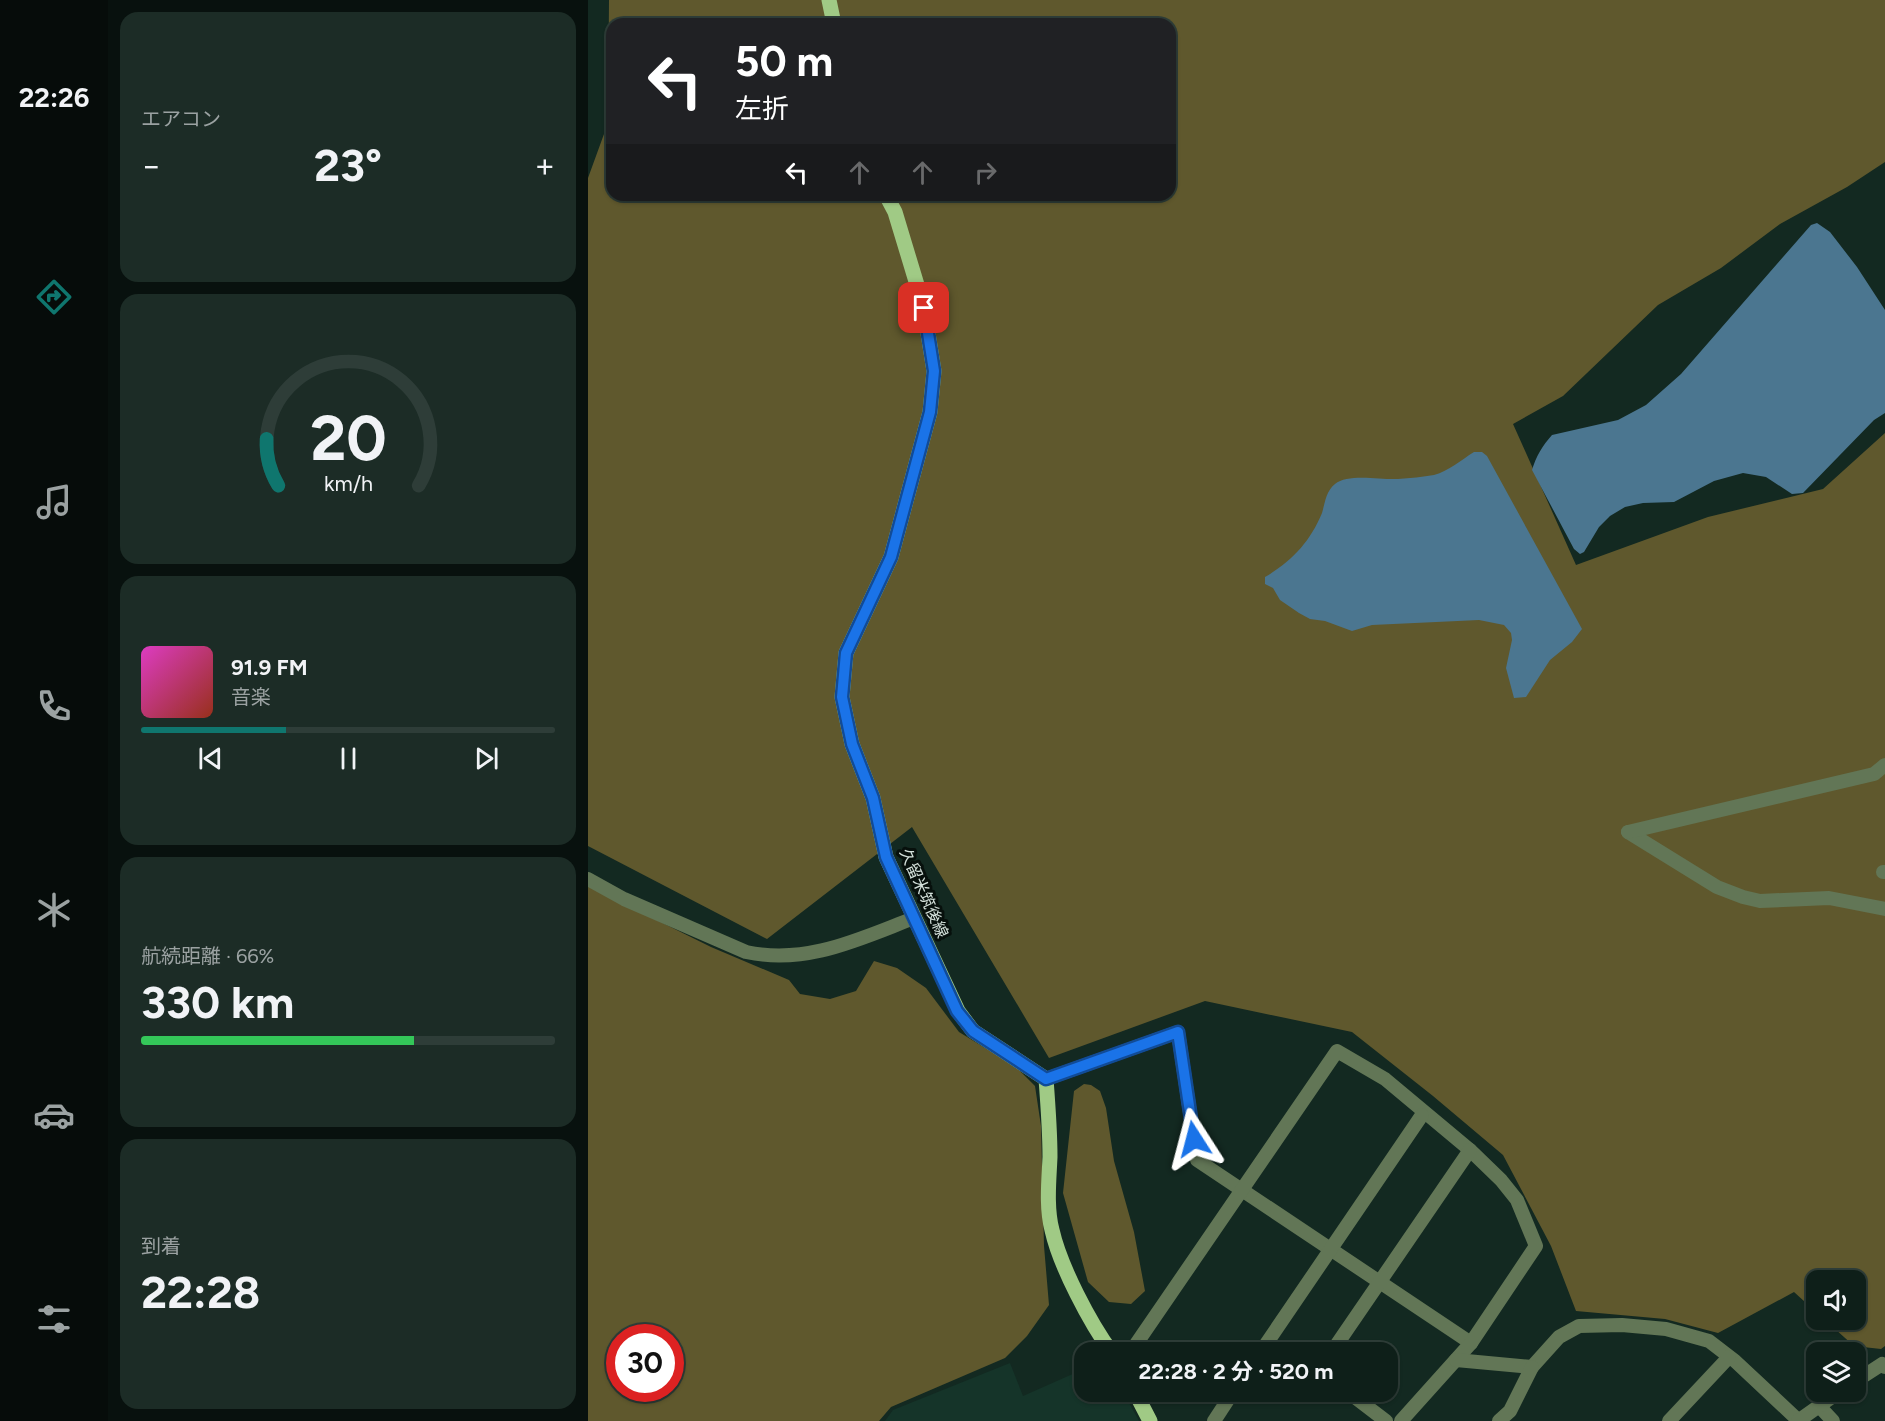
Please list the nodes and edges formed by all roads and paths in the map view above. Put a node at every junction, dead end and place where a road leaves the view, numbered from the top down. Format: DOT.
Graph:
graph roads {
  1 [pos="829,0"];
  2 [pos="833,18"];
  3 [pos="889,201"];
  4 [pos="1885,765"];
  5 [pos="588,879"];
  6 [pos="1885,909"];
  7 [pos="914,918"];
  8 [pos="1046,1079"];
  9 [pos="1422,1114"];
  10 [pos="1470,1150"];
  11 [pos="1241,1188"];
  12 [pos="1331,1248"];
  13 [pos="1380,1281"];
  14 [pos="1104,1342"];
  15 [pos="1138,1342"];
  16 [pos="1267,1342"];
  17 [pos="1338,1342"];
  18 [pos="1471,1343"];
  19 [pos="1729,1357"];
  20 [pos="1456,1360"];
  21 [pos="1532,1366"];
  22 [pos="1885,1367"];
  23 [pos="1866,1374"];
  24 [pos="1140,1402"];
  25 [pos="1226,1402"];
  26 [pos="1361,1402"];
  27 [pos="1825,1402"];
  28 [pos="1819,1406"];
  29 [pos="1150,1421"];
  30 [pos="1214,1421"];
  31 [pos="1386,1421"];
  32 [pos="1401,1421"];
  33 [pos="1499,1421"];
  34 [pos="1669,1421"];
  35 [pos="1798,1421"];
  36 [pos="1833,1421"];
  1 -- 2 [label="main road"];
  3 -- 7 [label="main road, 久留米筑後線"];
  4 -- 6 [label="street"];
  5 -- 7 [label="street"];
  7 -- 8 [label="main road, 久留米筑後線"];
  8 -- 11 [label="street"];
  8 -- 14 [label="main road"];
  9 -- 12 [label="street"];
  10 -- 11 [label="street"];
  10 -- 13 [label="street"];
  10 -- 18 [label="street"];
  11 -- 12 [label="street"];
  11 -- 15 [label="street"];
  12 -- 13 [label="street"];
  12 -- 16 [label="street"];
  13 -- 17 [label="street"];
  13 -- 18 [label="street"];
  18 -- 20 [label="street"];
  19 -- 21 [label="street"];
  19 -- 34 [label="street"];
  19 -- 35 [label="street"];
  20 -- 21 [label="street"];
  20 -- 32 [label="street"];
  21 -- 33 [label="street"];
  22 -- 23 [label="street"];
  24 -- 29 [label="main road"];
  25 -- 30 [label="street"];
  26 -- 31 [label="street"];
  27 -- 28 [label="street"];
  28 -- 35 [label="street"];
  28 -- 36 [label="street"];
}
